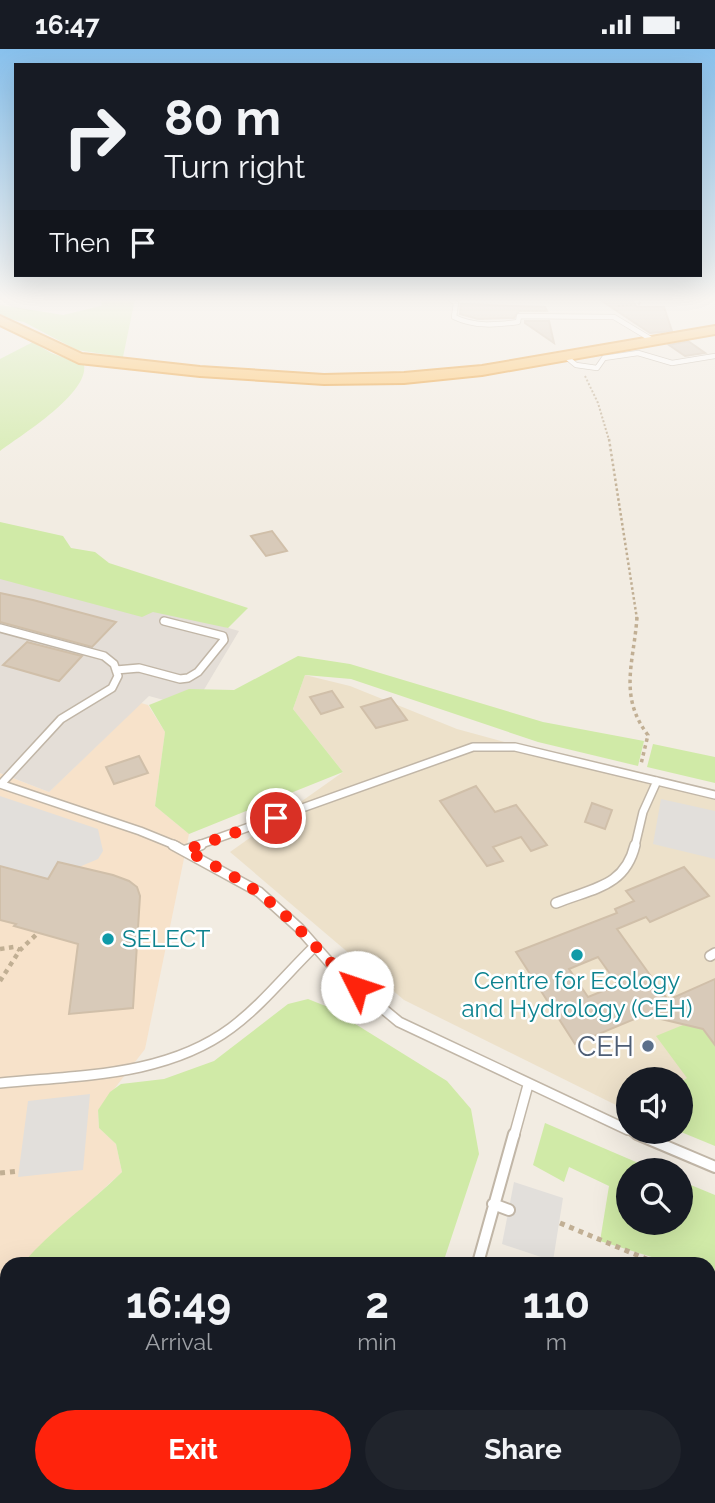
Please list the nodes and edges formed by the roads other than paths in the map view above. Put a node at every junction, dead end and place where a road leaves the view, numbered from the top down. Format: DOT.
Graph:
graph roads {
  1 [pos="173,367"];
  2 [pos="495,367"];
  3 [pos="581,367"];
  4 [pos="598,367"];
  5 [pos="164,621"];
  6 [pos="0,628"];
  7 [pos="116,670"];
  8 [pos="657,781"];
  9 [pos="0,784"];
  10 [pos="715,796"];
  11 [pos="186,850"];
  12 [pos="556,903"];
  13 [pos="315,946"];
  14 [pos="0,1083"];
  15 [pos="528,1084"];
  16 [pos="616,1124"];
  17 [pos="662,1144"];
  18 [pos="715,1167"];
  19 [pos="493,1204"];
  20 [pos="509,1210"];
  21 [pos="480,1257"];
  1 -- 2 [label="highway"];
  3 -- 4 [label="lane"];
  5 -- 7 [label="lane"];
  6 -- 7 [label="lane"];
  7 -- 9 [label="lane"];
  8 -- 10 [label="lane"];
  8 -- 11 [label="lane"];
  8 -- 12 [label="lane"];
  9 -- 11 [label="lane"];
  11 -- 13 [label="lane"];
  13 -- 14 [label="lane"];
  13 -- 15 [label="lane"];
  15 -- 16 [label="lane"];
  15 -- 19 [label="lane"];
  17 -- 18 [label="lane"];
  19 -- 20 [label="lane"];
  19 -- 21 [label="lane"];
}
